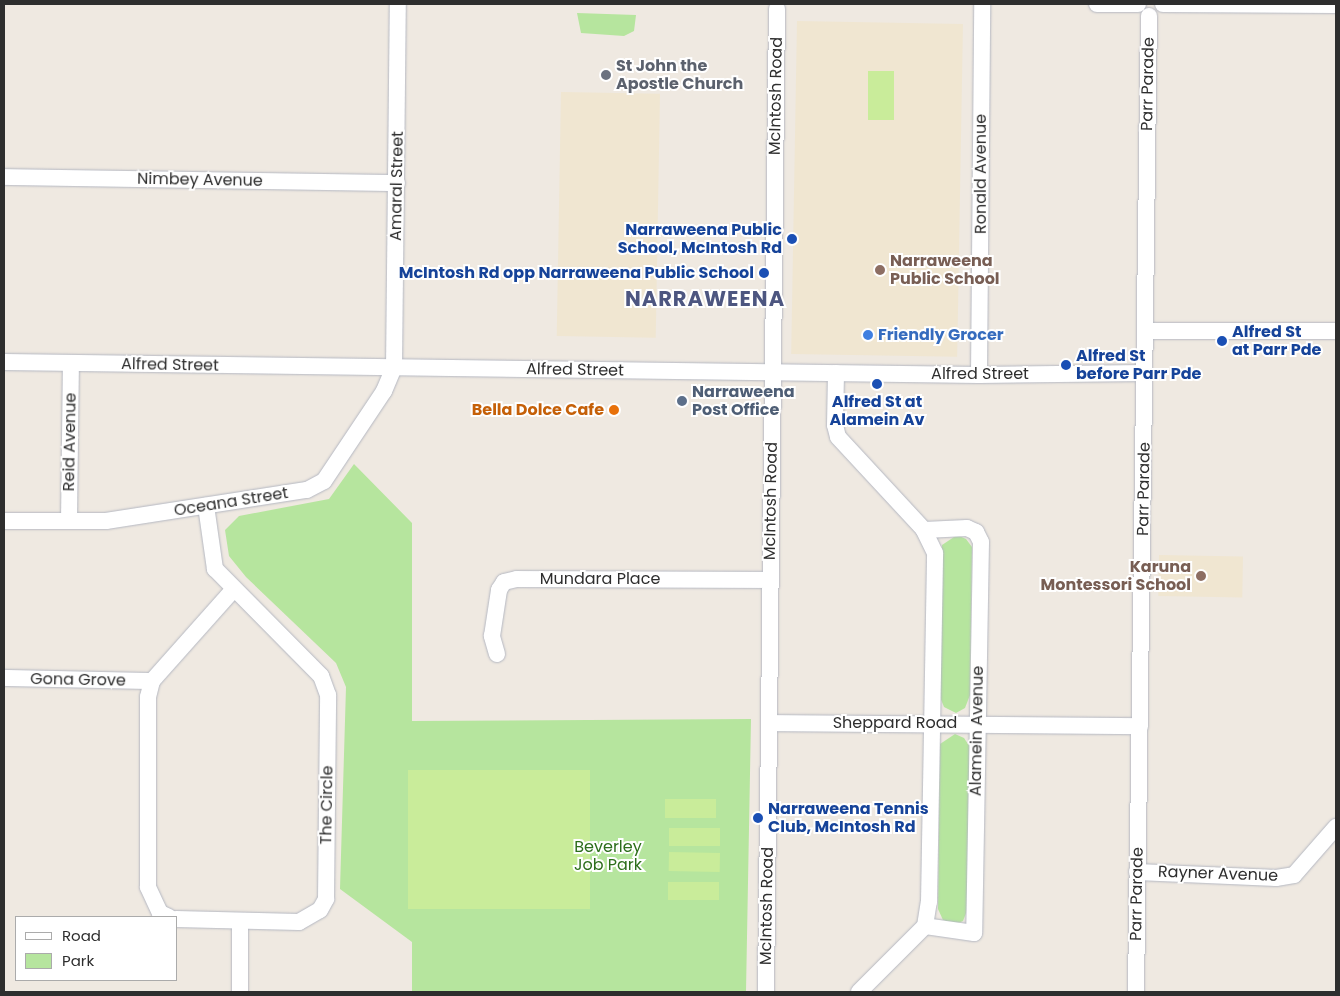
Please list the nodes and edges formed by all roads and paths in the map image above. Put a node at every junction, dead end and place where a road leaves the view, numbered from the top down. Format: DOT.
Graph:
graph roads {
  1 [pos="398,4"];
  2 [pos="982,4"];
  3 [pos="1097,4"];
  4 [pos="1162,4"];
  5 [pos="1336,5"];
  6 [pos="777,6"];
  7 [pos="1142,8"];
  8 [pos="4,177"];
  9 [pos="397,183"];
  10 [pos="1336,331"];
  11 [pos="1147,332"];
  12 [pos="4,362"];
  13 [pos="71,363"];
  14 [pos="394,368"];
  15 [pos="773,372"];
  16 [pos="836,373"];
  17 [pos="1146,373"];
  18 [pos="979,375"];
  19 [pos="206,506"];
  20 [pos="4,521"];
  21 [pos="69,521"];
  22 [pos="924,530"];
  23 [pos="771,580"];
  24 [pos="234,588"];
  25 [pos="496,654"];
  26 [pos="4,678"];
  27 [pos="152,681"];
  28 [pos="770,723"];
  29 [pos="932,723"];
  30 [pos="977,723"];
  31 [pos="1140,726"];
  32 [pos="1336,826"];
  33 [pos="1137,872"];
  34 [pos="167,916"];
  35 [pos="178,919"];
  36 [pos="240,922"];
  37 [pos="925,926"];
  38 [pos="240,992"];
  39 [pos="766,992"];
  40 [pos="859,992"];
  41 [pos="1136,992"];
  1 -- 9 [label="street, Amaral Street"];
  2 -- 18 [label="street, Ronald Avenue"];
  3 -- 7 [label="street"];
  4 -- 5 [label="street"];
  4 -- 7 [label="street"];
  6 -- 15 [label="street, McIntosh Road"];
  7 -- 11 [label="street, Parr Parade"];
  8 -- 9 [label="street, Nimbey Avenue"];
  9 -- 14 [label="street, Amaral Street"];
  10 -- 11 [label="street"];
  11 -- 17 [label="street, Parr Parade"];
  12 -- 13 [label="street, Alfred Street"];
  13 -- 14 [label="street, Alfred Street"];
  13 -- 21 [label="street, Reid Avenue"];
  14 -- 15 [label="street, Alfred Street"];
  14 -- 19 [label="street, Oceana Street"];
  15 -- 16 [label="street, Alfred Street"];
  15 -- 23 [label="street, McIntosh Road"];
  16 -- 18 [label="street, Alfred Street"];
  16 -- 22 [label="street"];
  17 -- 18 [label="street, Alfred Street"];
  17 -- 31 [label="street, Parr Parade"];
  19 -- 21 [label="street, Oceana Street"];
  19 -- 24 [label="street, The Circle"];
  20 -- 21 [label="street, Oceana Street"];
  22 -- 29 [label="street"];
  22 -- 30 [label="street, Alamein Avenue"];
  23 -- 25 [label="street, Mundara Place"];
  23 -- 28 [label="street, McIntosh Road"];
  24 -- 27 [label="street"];
  24 -- 36 [label="street, The Circle"];
  26 -- 27 [label="street, Gona Grove"];
  27 -- 34 [label="street"];
  28 -- 29 [label="street, Sheppard Road"];
  28 -- 39 [label="street, McIntosh Road"];
  29 -- 30 [label="street, Sheppard Road"];
  29 -- 37 [label="street"];
  30 -- 31 [label="street, Sheppard Road"];
  30 -- 37 [label="street, Alamein Avenue"];
  31 -- 33 [label="street, Parr Parade"];
  32 -- 33 [label="street, Rayner Avenue"];
  33 -- 41 [label="street, Parr Parade"];
  35 -- 36 [label="street, The Circle"];
  36 -- 38 [label="street"];
  37 -- 40 [label="street"];
}
